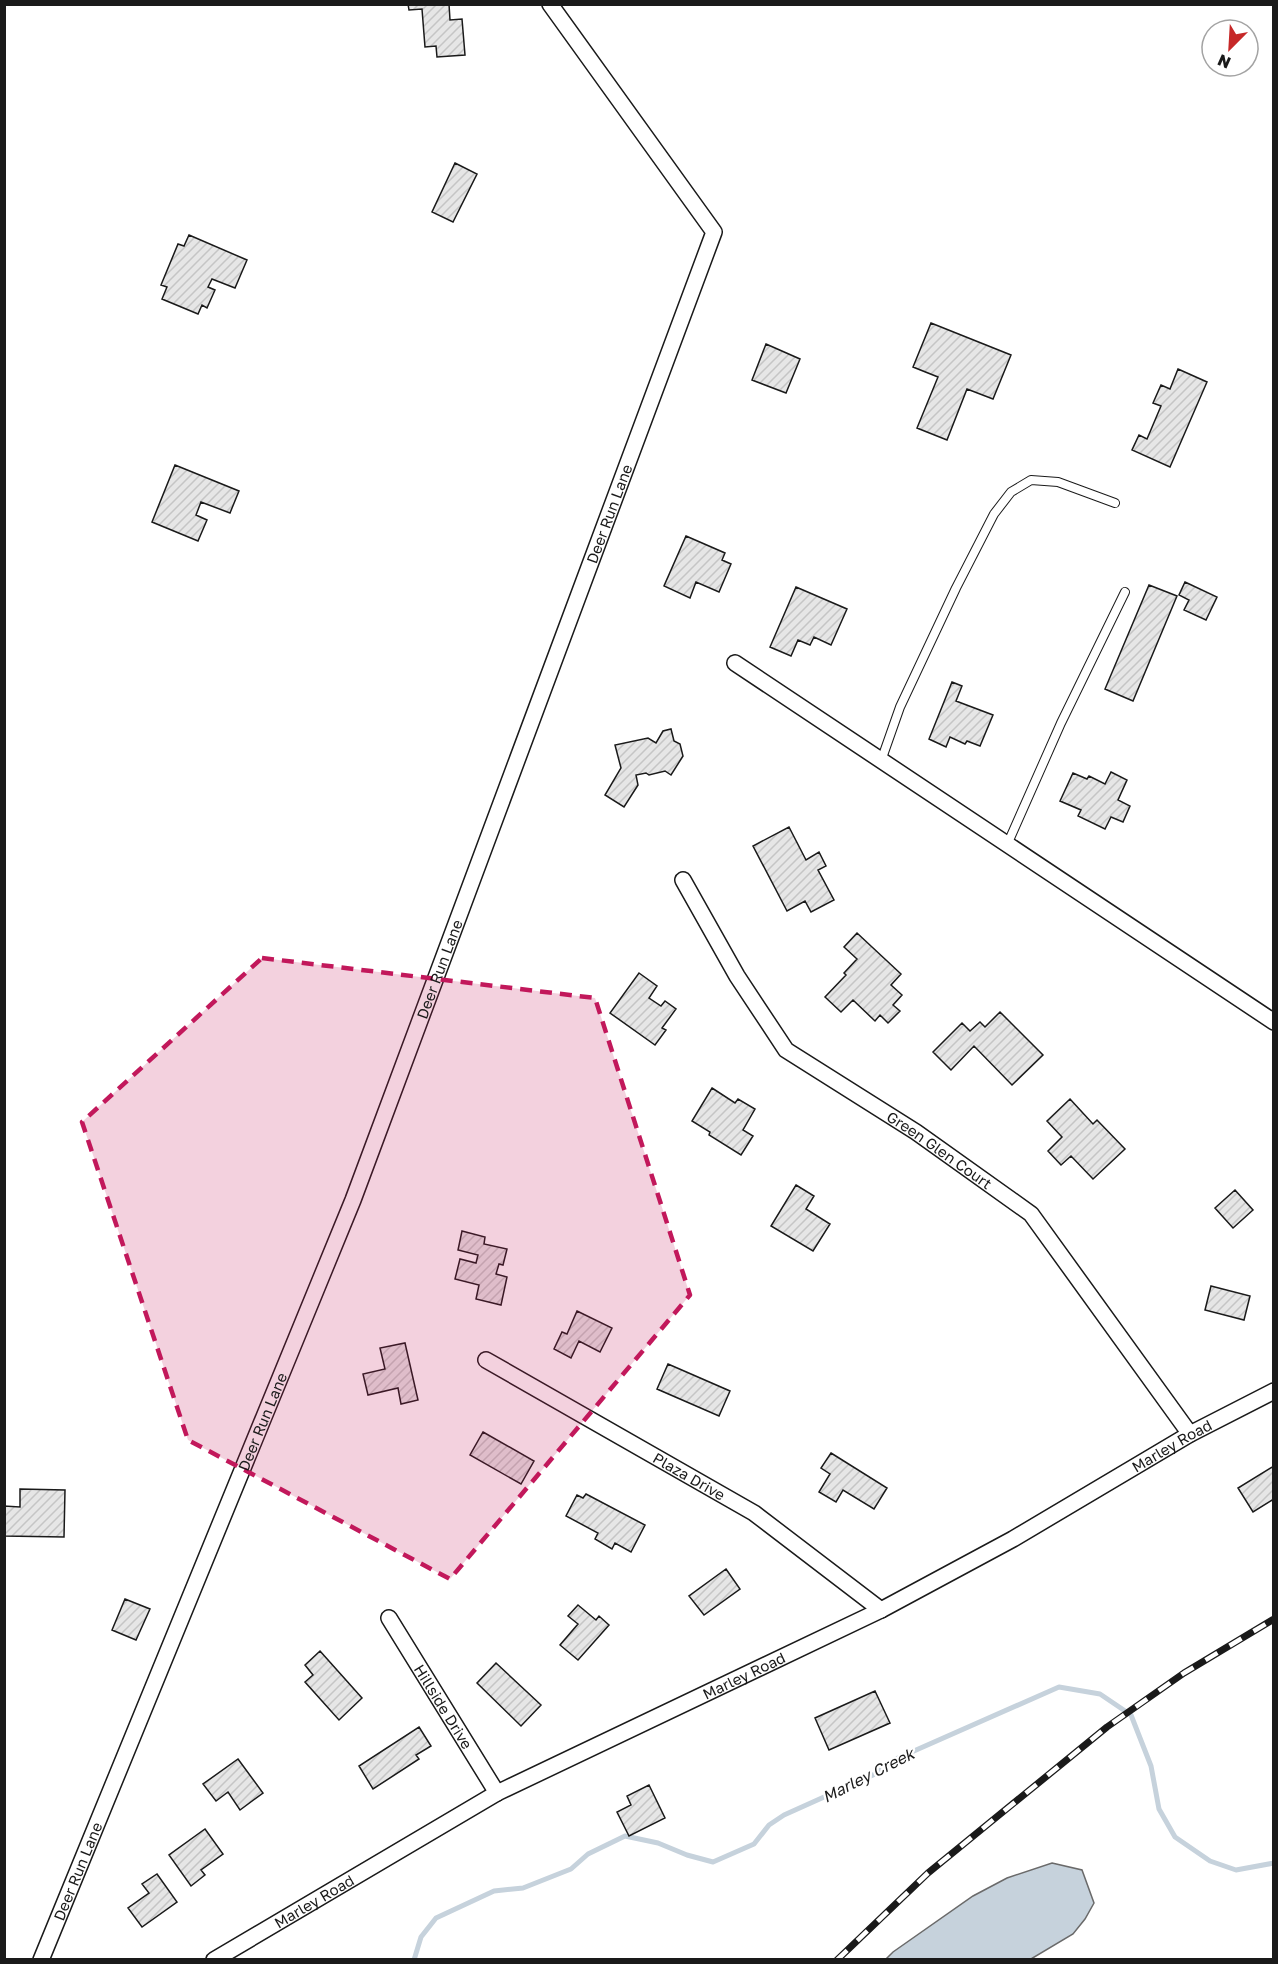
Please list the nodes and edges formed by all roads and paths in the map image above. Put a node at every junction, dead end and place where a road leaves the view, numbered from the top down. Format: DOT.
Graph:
graph roads {
  1 [pos="550,4"];
  2 [pos="1115,503"];
  3 [pos="1125,592"];
  4 [pos="735,663"];
  5 [pos="881,761"];
  6 [pos="1007,845"];
  7 [pos="683,880"];
  8 [pos="1274,1022"];
  9 [pos="486,1360"];
  10 [pos="1274,1391"];
  11 [pos="1190,1434"];
  12 [pos="881,1610"];
  13 [pos="389,1618"];
  14 [pos="497,1793"];
  15 [pos="40,1959"];
  16 [pos="214,1959"];
  1 -- 15 [label="street, Deer Run Lane"];
  2 -- 5 [label="lane"];
  3 -- 6 [label="lane"];
  4 -- 5 [label="street"];
  5 -- 6 [label="street"];
  6 -- 8 [label="street"];
  7 -- 11 [label="street, Green Glen Court"];
  9 -- 12 [label="street, Plaza Drive"];
  10 -- 11 [label="street, Marley Road"];
  11 -- 12 [label="street, Marley Road"];
  12 -- 14 [label="street, Marley Road"];
  13 -- 14 [label="street, Hillside Drive"];
  14 -- 16 [label="street, Marley Road"];
}
